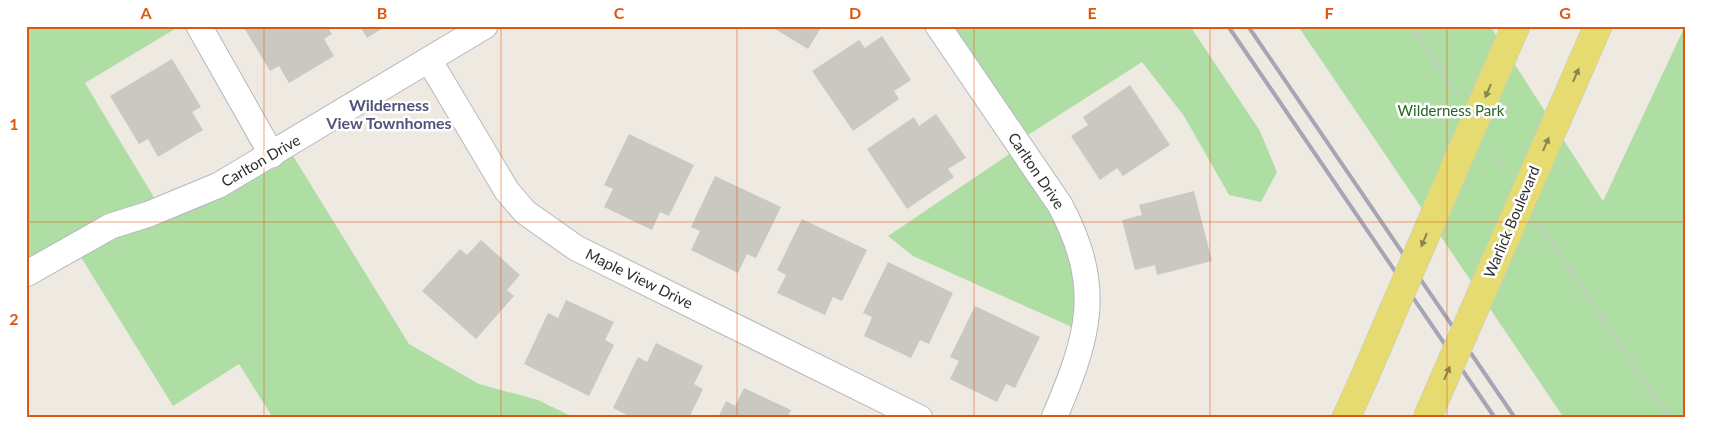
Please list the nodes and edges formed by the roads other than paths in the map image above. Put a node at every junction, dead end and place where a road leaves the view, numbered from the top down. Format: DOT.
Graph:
graph roads {
  1 [pos="199,26"];
  2 [pos="485,26"];
  3 [pos="938,26"];
  4 [pos="1598,26"];
  5 [pos="1512,36"];
  6 [pos="429,60"];
  7 [pos="272,155"];
  8 [pos="26,274"];
  9 [pos="920,418"];
  10 [pos="1054,418"];
  11 [pos="1346,418"];
  12 [pos="1427,418"];
  1 -- 7 [label="lane"];
  2 -- 6 [label="lane, Carlton Drive"];
  3 -- 10 [label="lane, Carlton Drive"];
  12 -- 4 [label="main road, Warlick Boulevard, one-way, bridge"];
  5 -- 11 [label="main road, one-way, bridge"];
  6 -- 7 [label="lane, Carlton Drive"];
  6 -- 9 [label="lane, Maple View Drive"];
  7 -- 8 [label="lane, Carlton Drive"];
}
